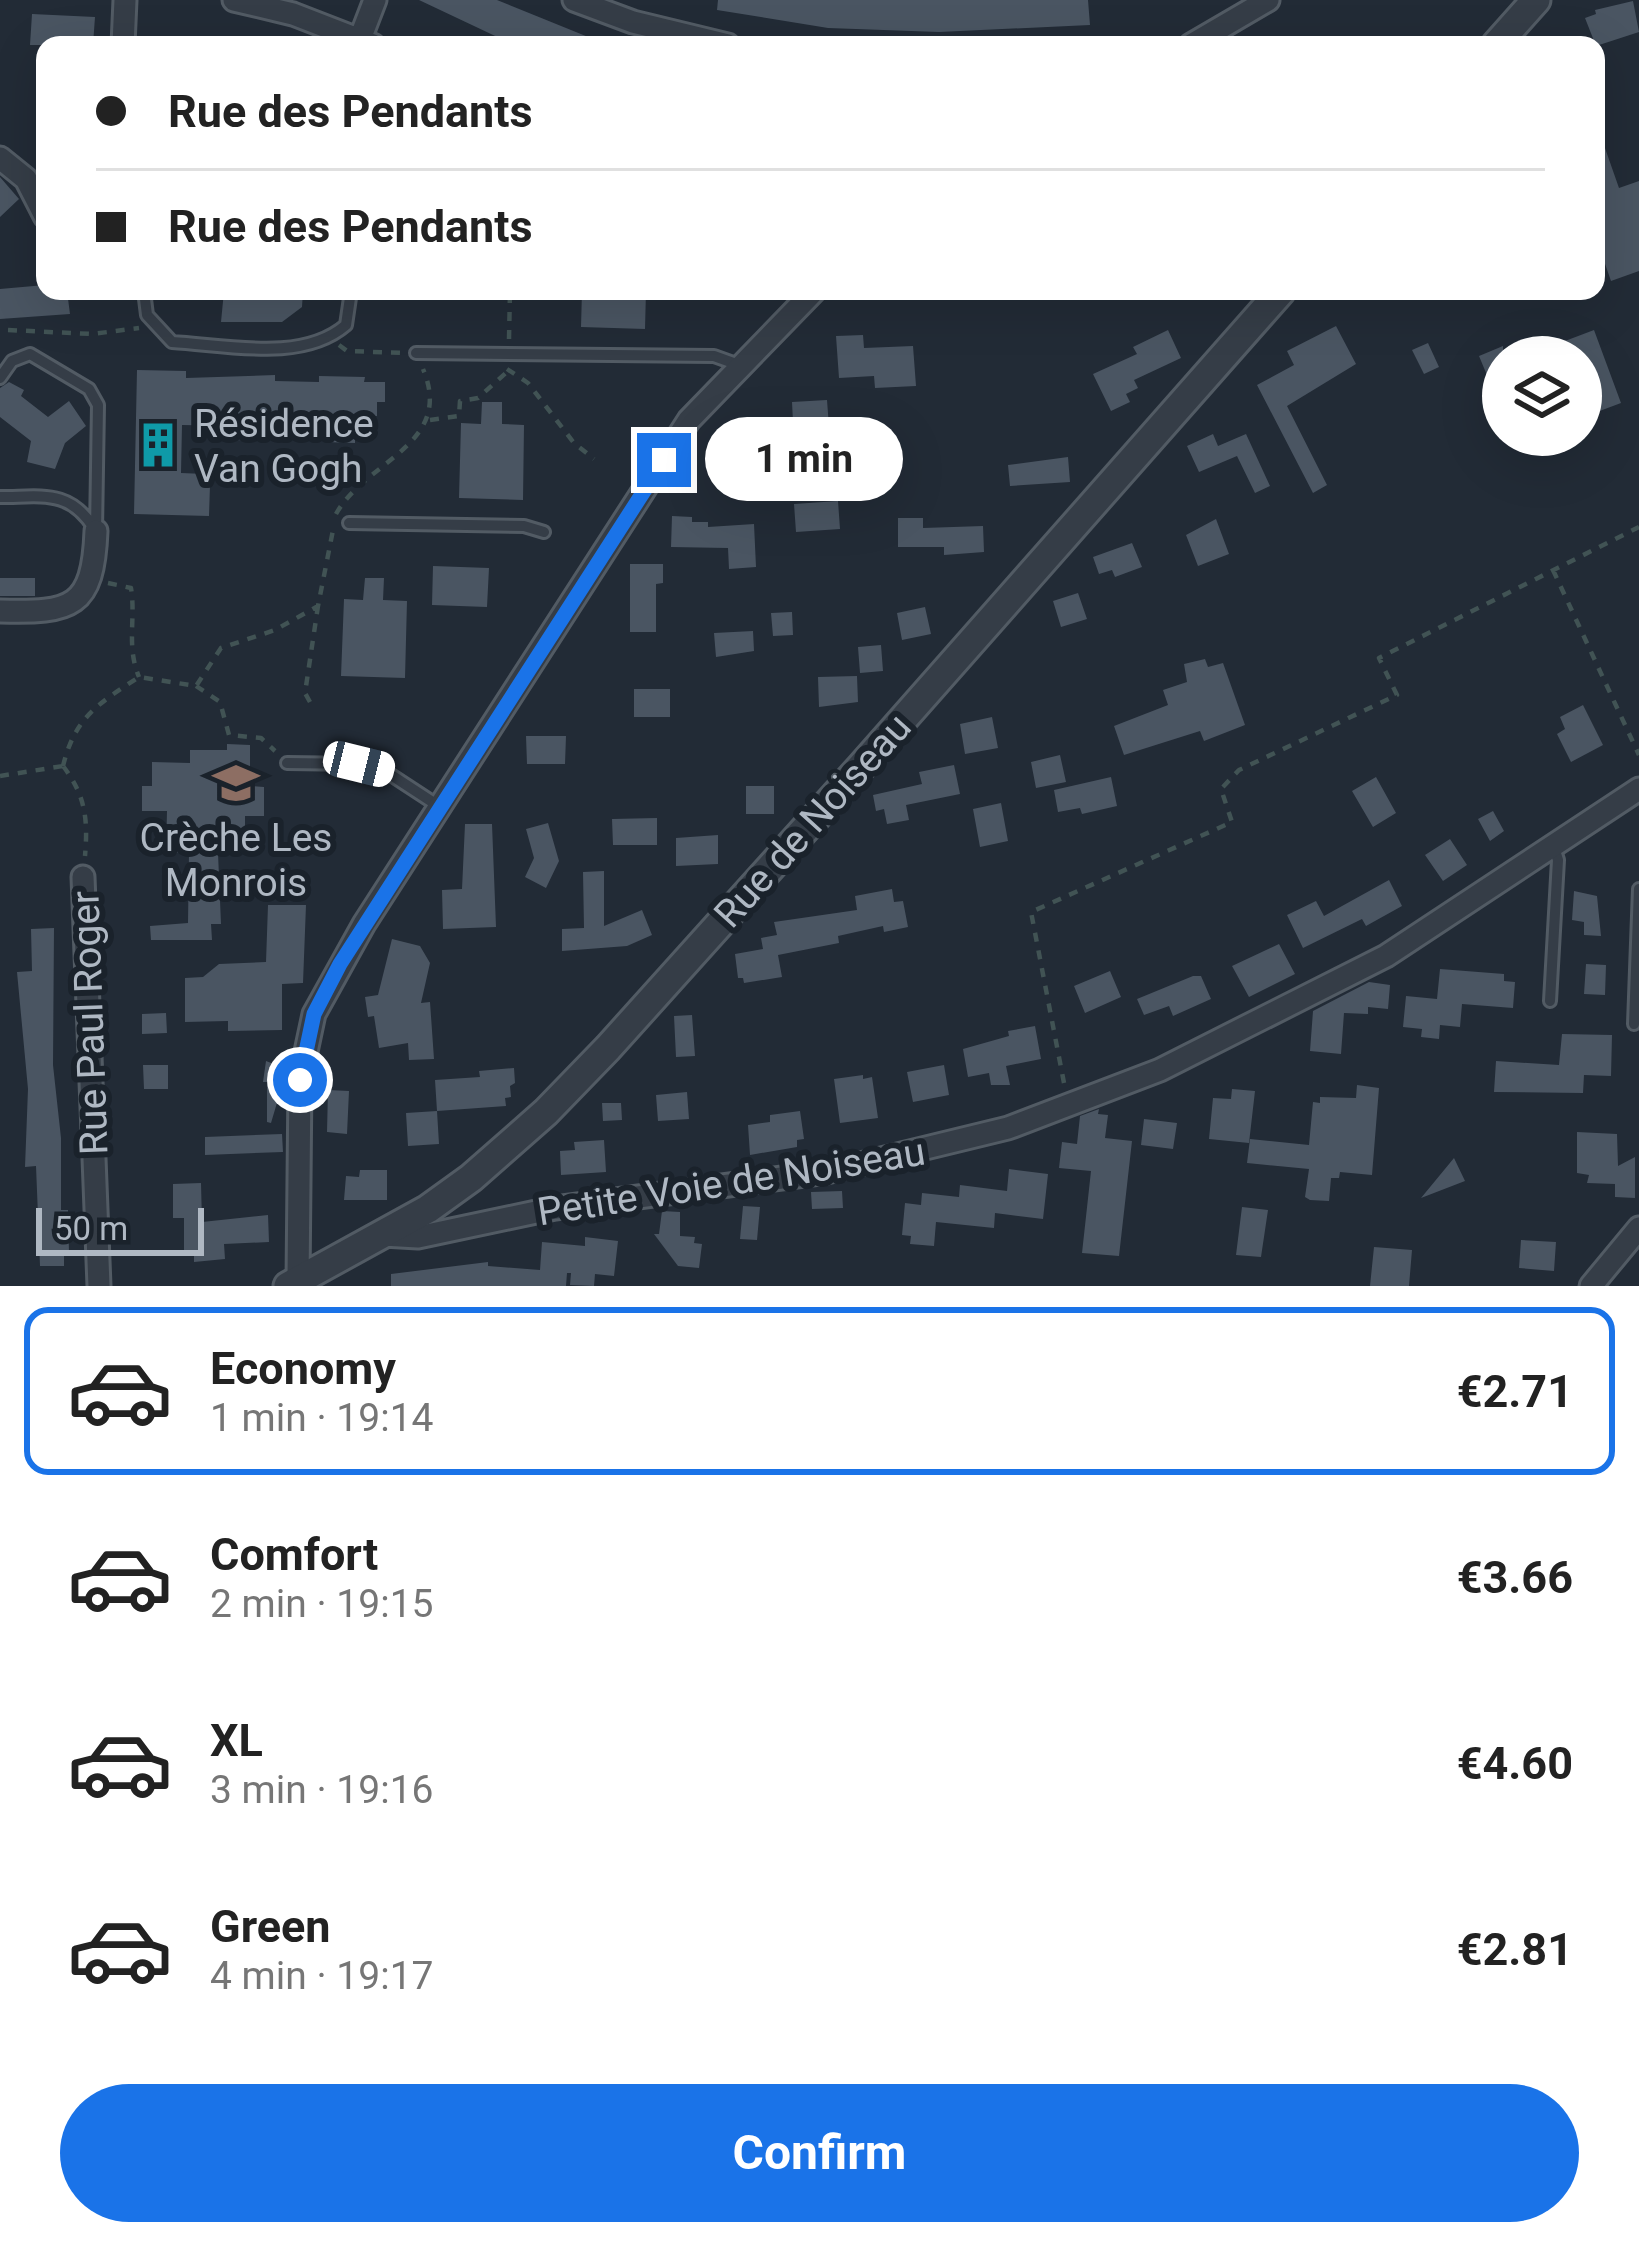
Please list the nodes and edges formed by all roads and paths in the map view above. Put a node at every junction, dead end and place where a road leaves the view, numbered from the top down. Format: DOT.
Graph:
graph roads {
  1 [pos="124,0"];
  2 [pos="234,0"];
  3 [pos="375,0"];
  4 [pos="574,0"];
  5 [pos="1268,0"];
  6 [pos="1536,0"];
  7 [pos="123,36"];
  8 [pos="347,36"];
  9 [pos="366,36"];
  10 [pos="691,36"];
  11 [pos="1206,36"];
  12 [pos="1504,36"];
  13 [pos="0,158"];
  14 [pos="36,198"];
  15 [pos="145,300"];
  16 [pos="350,300"];
  17 [pos="510,300"];
  18 [pos="805,300"];
  19 [pos="1273,300"];
  20 [pos="157,325"];
  21 [pos="8,330"];
  22 [pos="331,338"];
  23 [pos="416,353"];
  24 [pos="509,354"];
  25 [pos="739,365"];
  26 [pos="507,372"];
  27 [pos="0,379"];
  28 [pos="430,420"];
  29 [pos="594,458"];
  30 [pos="0,496"];
  31 [pos="349,523"];
  32 [pos="1639,527"];
  33 [pos="96,530"];
  34 [pos="544,532"];
  35 [pos="1552,571"];
  36 [pos="92,580"];
  37 [pos="317,605"];
  38 [pos="0,611"];
  39 [pos="139,677"];
  40 [pos="196,686"];
  41 [pos="310,702"];
  42 [pos="1639,755"];
  43 [pos="287,763"];
  44 [pos="63,766"];
  45 [pos="0,776"];
  46 [pos="1639,789"];
  47 [pos="440,807"];
  48 [pos="1553,844"];
  49 [pos="83,877"];
  50 [pos="1639,889"];
  51 [pos="1550,1001"];
  52 [pos="1634,1024"];
  53 [pos="1068,1105"];
  54 [pos="1639,1228"];
  55 [pos="382,1235"];
  56 [pos="293,1283"];
  57 [pos="99,1286"];
  58 [pos="1591,1286"];
  1 -- 7 [label="street"];
  2 -- 8 [label="street"];
  3 -- 9 [label="street"];
  4 -- 10 [label="street"];
  5 -- 11 [label="street"];
  6 -- 12 [label="street"];
  13 -- 14 [label="street"];
  15 -- 20 [label="lane"];
  16 -- 22 [label="lane"];
  17 -- 24 [label="path"];
  18 -- 25 [label="street"];
  19 -- 55 [label="street, Rue de Noiseau"];
  20 -- 21 [label="path"];
  20 -- 22 [label="lane"];
  22 -- 23 [label="path"];
  23 -- 24 [label="lane"];
  23 -- 28 [label="path"];
  24 -- 25 [label="lane"];
  24 -- 26 [label="path"];
  25 -- 47 [label="street"];
  26 -- 28 [label="path"];
  26 -- 29 [label="path"];
  27 -- 33 [label="lane"];
  28 -- 37 [label="path"];
  30 -- 33 [label="lane"];
  31 -- 34 [label="lane"];
  32 -- 35 [label="path"];
  33 -- 36 [label="street"];
  35 -- 42 [label="path"];
  35 -- 53 [label="path"];
  36 -- 38 [label="street"];
  36 -- 39 [label="path"];
  37 -- 40 [label="path"];
  37 -- 41 [label="path"];
  39 -- 40 [label="path"];
  39 -- 44 [label="path"];
  40 -- 43 [label="path"];
  43 -- 47 [label="lane"];
  44 -- 45 [label="path"];
  44 -- 49 [label="path, Rue Paul Roger"];
  46 -- 48 [label="street, Petite Voie de Noiseau"];
  47 -- 56 [label="street"];
  48 -- 51 [label="lane"];
  48 -- 53 [label="street, Petite Voie de Noiseau"];
  49 -- 57 [label="street, Rue Paul Roger"];
  50 -- 52 [label="lane"];
  53 -- 55 [label="street, Petite Voie de Noiseau"];
  54 -- 58 [label="street"];
  55 -- 56 [label="street, Rue de Noiseau"];
}
